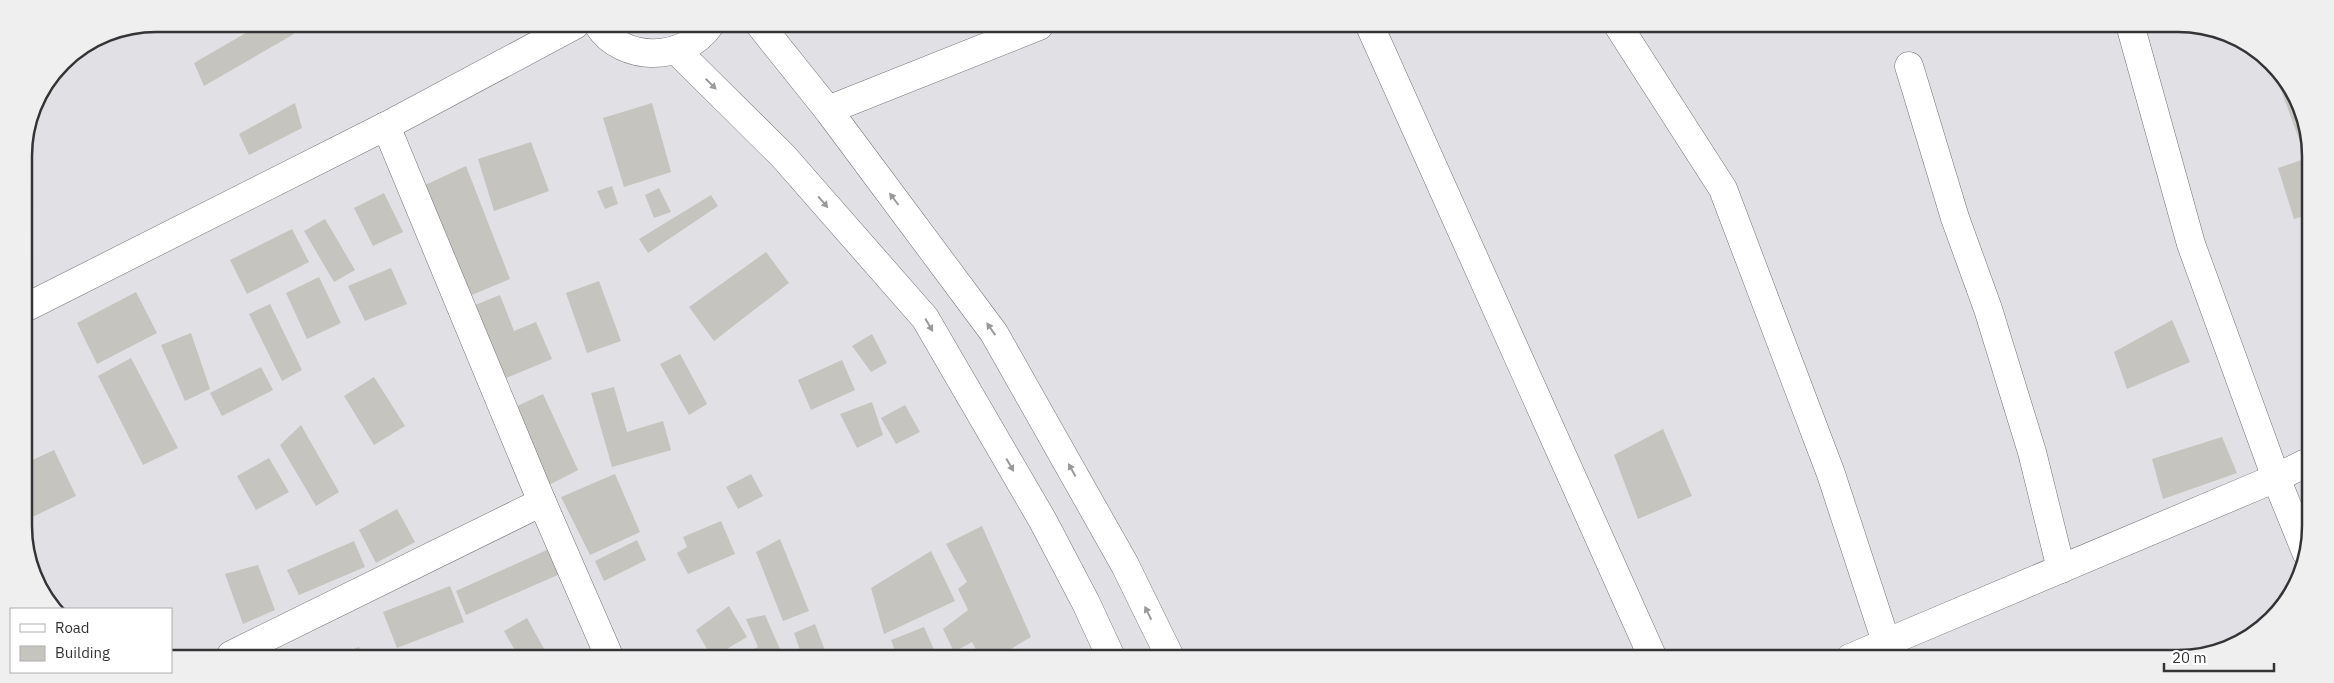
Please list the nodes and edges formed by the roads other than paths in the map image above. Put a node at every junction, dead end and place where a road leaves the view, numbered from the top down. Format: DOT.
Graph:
graph roads {
  1 [pos="561,33"];
  2 [pos="606,33"];
  3 [pos="704,33"];
  4 [pos="766,33"];
  5 [pos="1021,33"];
  6 [pos="1373,33"];
  7 [pos="1623,33"];
  8 [pos="2132,33"];
  9 [pos="676,50"];
  10 [pos="1909,66"];
  11 [pos="828,110"];
  12 [pos="386,126"];
  13 [pos="33,304"];
  14 [pos="2302,465"];
  15 [pos="2276,478"];
  16 [pos="542,502"];
  17 [pos="2301,539"];
  18 [pos="2061,569"];
  19 [pos="241,650"];
  20 [pos="606,650"];
  21 [pos="1108,650"];
  22 [pos="1167,650"];
  23 [pos="1649,650"];
  24 [pos="1890,650"];
  1 -- 12 [label="street"];
  2 -- 9 [label="street"];
  3 -- 9 [label="street"];
  4 -- 11 [label="street"];
  5 -- 11 [label="street"];
  6 -- 23 [label="street"];
  7 -- 24 [label="street"];
  8 -- 15 [label="street"];
  9 -- 21 [label="street, one-way"];
  10 -- 18 [label="street"];
  22 -- 11 [label="street, one-way"];
  12 -- 13 [label="street"];
  12 -- 16 [label="street"];
  14 -- 15 [label="street"];
  15 -- 17 [label="street"];
  15 -- 18 [label="street"];
  16 -- 19 [label="street"];
  16 -- 20 [label="street"];
  18 -- 24 [label="street"];
}
